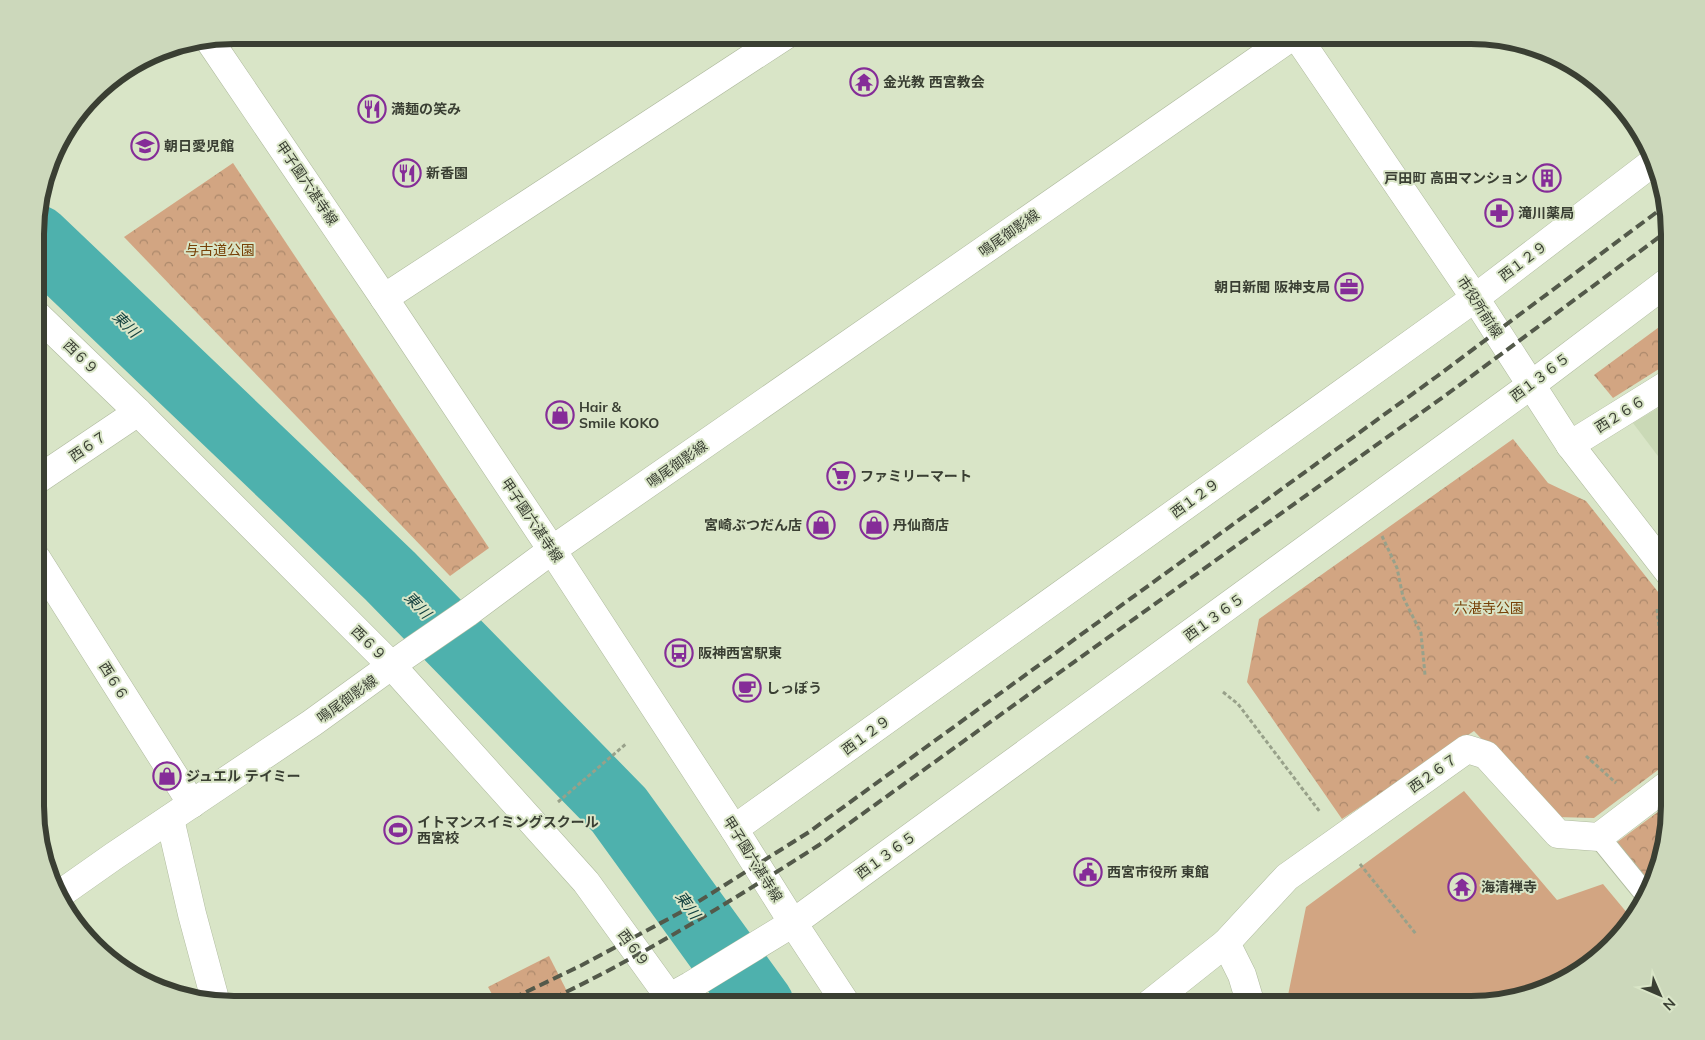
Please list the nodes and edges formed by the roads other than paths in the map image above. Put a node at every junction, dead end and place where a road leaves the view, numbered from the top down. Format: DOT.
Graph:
graph roads {
  1 [pos="772,44"];
  2 [pos="1282,44"];
  3 [pos="1301,44"];
  4 [pos="212,45"];
  5 [pos="1649,166"];
  6 [pos="1661,287"];
  7 [pos="384,298"];
  8 [pos="1475,298"];
  9 [pos="44,322"];
  10 [pos="1531,385"];
  11 [pos="1661,388"];
  12 [pos="138,412"];
  13 [pos="1570,445"];
  14 [pos="44,475"];
  15 [pos="552,550"];
  16 [pos="1661,562"];
  17 [pos="44,570"];
  18 [pos="399,660"];
  19 [pos="1661,790"];
  20 [pos="192,804"];
  21 [pos="170,819"];
  22 [pos="734,829"];
  23 [pos="1599,837"];
  24 [pos="1642,890"];
  25 [pos="64,891"];
  26 [pos="793,923"];
  27 [pos="1226,943"];
  28 [pos="214,995"];
  29 [pos="672,996"];
  30 [pos="676,996"];
  31 [pos="841,996"];
  32 [pos="1159,996"];
  33 [pos="1248,996"];
  1 -- 7 [label="street"];
  2 -- 15 [label="street, 鳴尾御影線"];
  3 -- 8 [label="street, 市役所前線"];
  4 -- 7 [label="street, 甲子園六湛寺線"];
  5 -- 8 [label="street, 西１２９"];
  6 -- 10 [label="street, 西１３６５"];
  7 -- 15 [label="street, 甲子園六湛寺線"];
  8 -- 10 [label="street, 市役所前線"];
  8 -- 22 [label="street, 西１２９"];
  9 -- 12 [label="street, 西６９"];
  10 -- 13 [label="street, 市役所前線"];
  10 -- 26 [label="street, 西１３６５"];
  11 -- 13 [label="street, 西２６６"];
  12 -- 14 [label="street, 西６７"];
  12 -- 18 [label="street, 西６９"];
  13 -- 16 [label="street, 市役所前線"];
  15 -- 18 [label="street, 鳴尾御影線"];
  15 -- 22 [label="street, 甲子園六湛寺線"];
  17 -- 20 [label="street, 西６６"];
  18 -- 20 [label="street, 鳴尾御影線"];
  18 -- 29 [label="street, 西６９"];
  19 -- 23 [label="street"];
  20 -- 21 [label="street, 鳴尾御影線"];
  21 -- 25 [label="street, 鳴尾御影線"];
  21 -- 28 [label="street"];
  22 -- 26 [label="street, 甲子園六湛寺線"];
  23 -- 24 [label="lane"];
  23 -- 27 [label="street, 西２６７"];
  26 -- 30 [label="street, 西１３６５"];
  26 -- 31 [label="street, 甲子園六湛寺線"];
  27 -- 32 [label="street"];
  27 -- 33 [label="street"];
}
